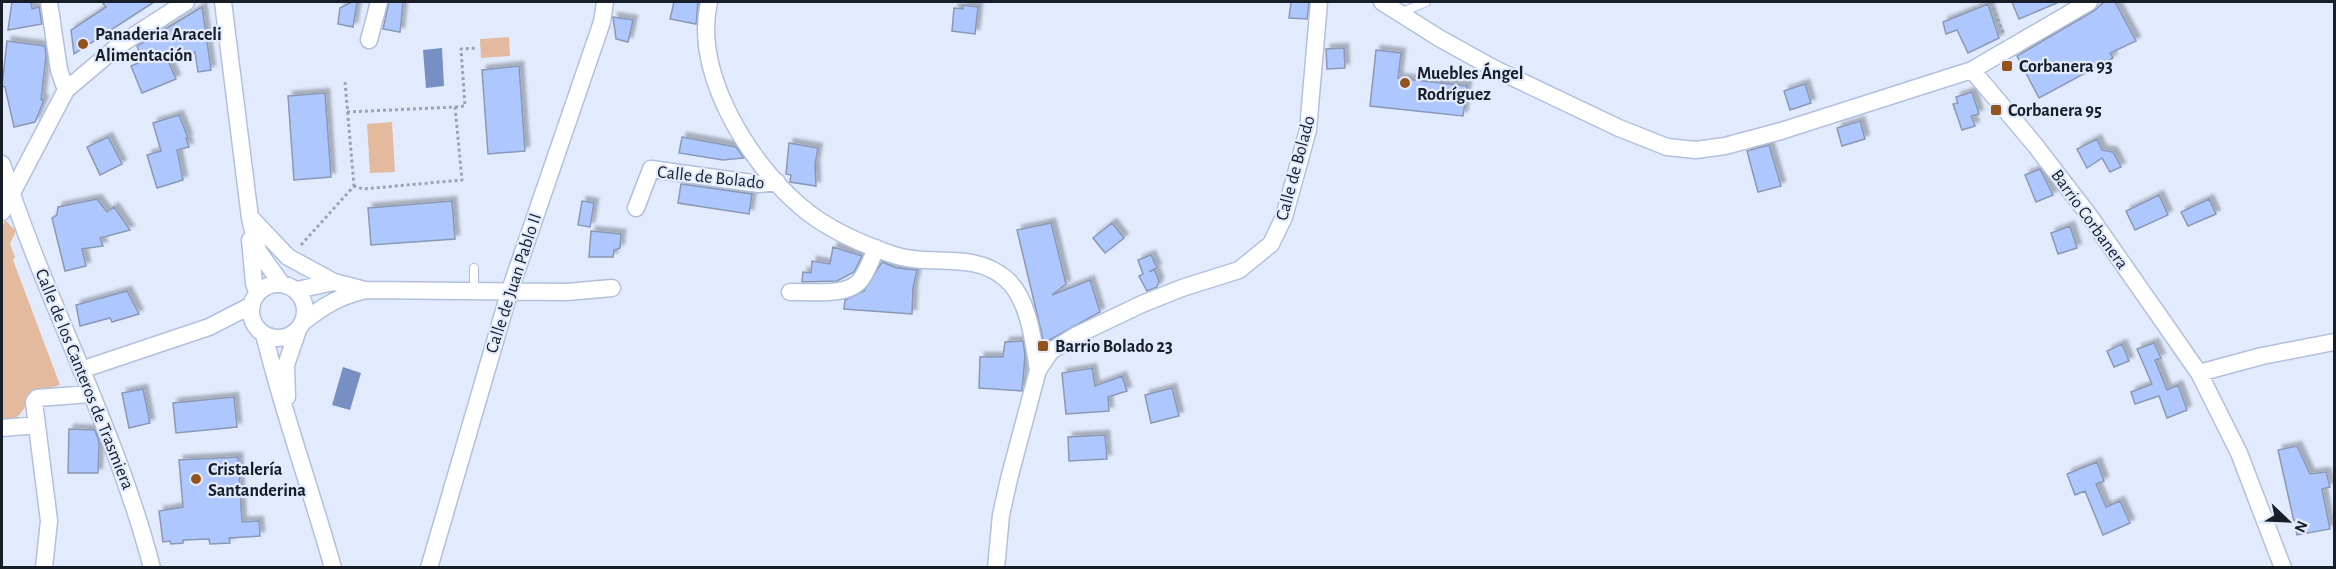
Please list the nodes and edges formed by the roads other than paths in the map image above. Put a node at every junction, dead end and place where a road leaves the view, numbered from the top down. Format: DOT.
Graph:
graph roads {
  1 [pos="49,2"];
  2 [pos="186,2"];
  3 [pos="223,2"];
  4 [pos="379,2"];
  5 [pos="605,2"];
  6 [pos="709,2"];
  7 [pos="1319,2"];
  8 [pos="1382,2"];
  9 [pos="1426,2"];
  10 [pos="2089,2"];
  11 [pos="1401,13"];
  12 [pos="369,40"];
  13 [pos="1972,70"];
  14 [pos="66,90"];
  15 [pos="2,164"];
  16 [pos="777,183"];
  17 [pos="11,193"];
  18 [pos="636,208"];
  19 [pos="2,212"];
  20 [pos="250,218"];
  21 [pos="876,248"];
  22 [pos="474,268"];
  23 [pos="334,282"];
  24 [pos="281,283"];
  25 [pos="612,288"];
  26 [pos="297,290"];
  27 [pos="365,290"];
  28 [pos="474,290"];
  29 [pos="510,290"];
  30 [pos="790,292"];
  31 [pos="255,299"];
  32 [pos="300,326"];
  33 [pos="209,327"];
  34 [pos="260,331"];
  35 [pos="2334,342"];
  36 [pos="81,370"];
  37 [pos="1038,370"];
  38 [pos="2199,373"];
  39 [pos="91,394"];
  40 [pos="288,416"];
  41 [pos="37,425"];
  42 [pos="2,428"];
  43 [pos="44,567"];
  44 [pos="152,567"];
  45 [pos="333,567"];
  46 [pos="429,567"];
  47 [pos="996,567"];
  48 [pos="2283,567"];
  1 -- 14 [label="street"];
  2 -- 14 [label="street"];
  3 -- 20 [label="street"];
  4 -- 12 [label="street"];
  5 -- 29 [label="street, Calle de Juan Pablo II"];
  6 -- 16 [label="street, Calle de Bolado"];
  7 -- 37 [label="street, Calle de Bolado"];
  8 -- 11 [label="street"];
  9 -- 11 [label="lane"];
  10 -- 13 [label="street"];
  11 -- 13 [label="street"];
  13 -- 38 [label="street, Barrio Corbanera"];
  14 -- 17 [label="street"];
  15 -- 17 [label="street, Calle de los Canteros de Trasmiera"];
  16 -- 18 [label="street, Calle de Bolado"];
  16 -- 21 [label="street, Calle de Bolado"];
  17 -- 19 [label="street"];
  17 -- 36 [label="street, Calle de los Canteros de Trasmiera"];
  20 -- 23 [label="street"];
  20 -- 24 [label="street"];
  20 -- 31 [label="street"];
  21 -- 30 [label="street"];
  21 -- 37 [label="street, Calle de Bolado"];
  22 -- 28 [label="lane"];
  23 -- 26 [label="street"];
  23 -- 27 [label="street"];
  24 -- 26 [label="street"];
  24 -- 31 [label="street"];
  25 -- 29 [label="street"];
  26 -- 32 [label="street"];
  27 -- 28 [label="street"];
  27 -- 32 [label="street"];
  28 -- 29 [label="street"];
  29 -- 46 [label="street, Calle de Juan Pablo II"];
  31 -- 33 [label="street"];
  31 -- 34 [label="street"];
  32 -- 34 [label="street"];
  32 -- 40 [label="street"];
  33 -- 34 [label="street"];
  33 -- 36 [label="street"];
  34 -- 40 [label="street"];
  35 -- 38 [label="street"];
  36 -- 39 [label="street, Calle de los Canteros de Trasmiera"];
  37 -- 47 [label="street, Calle de Bolado"];
  38 -- 48 [label="street, Barrio Corbanera"];
  39 -- 41 [label="street"];
  39 -- 44 [label="street, Calle de los Canteros de Trasmiera"];
  40 -- 45 [label="street"];
  41 -- 42 [label="street"];
  41 -- 43 [label="street"];
}
